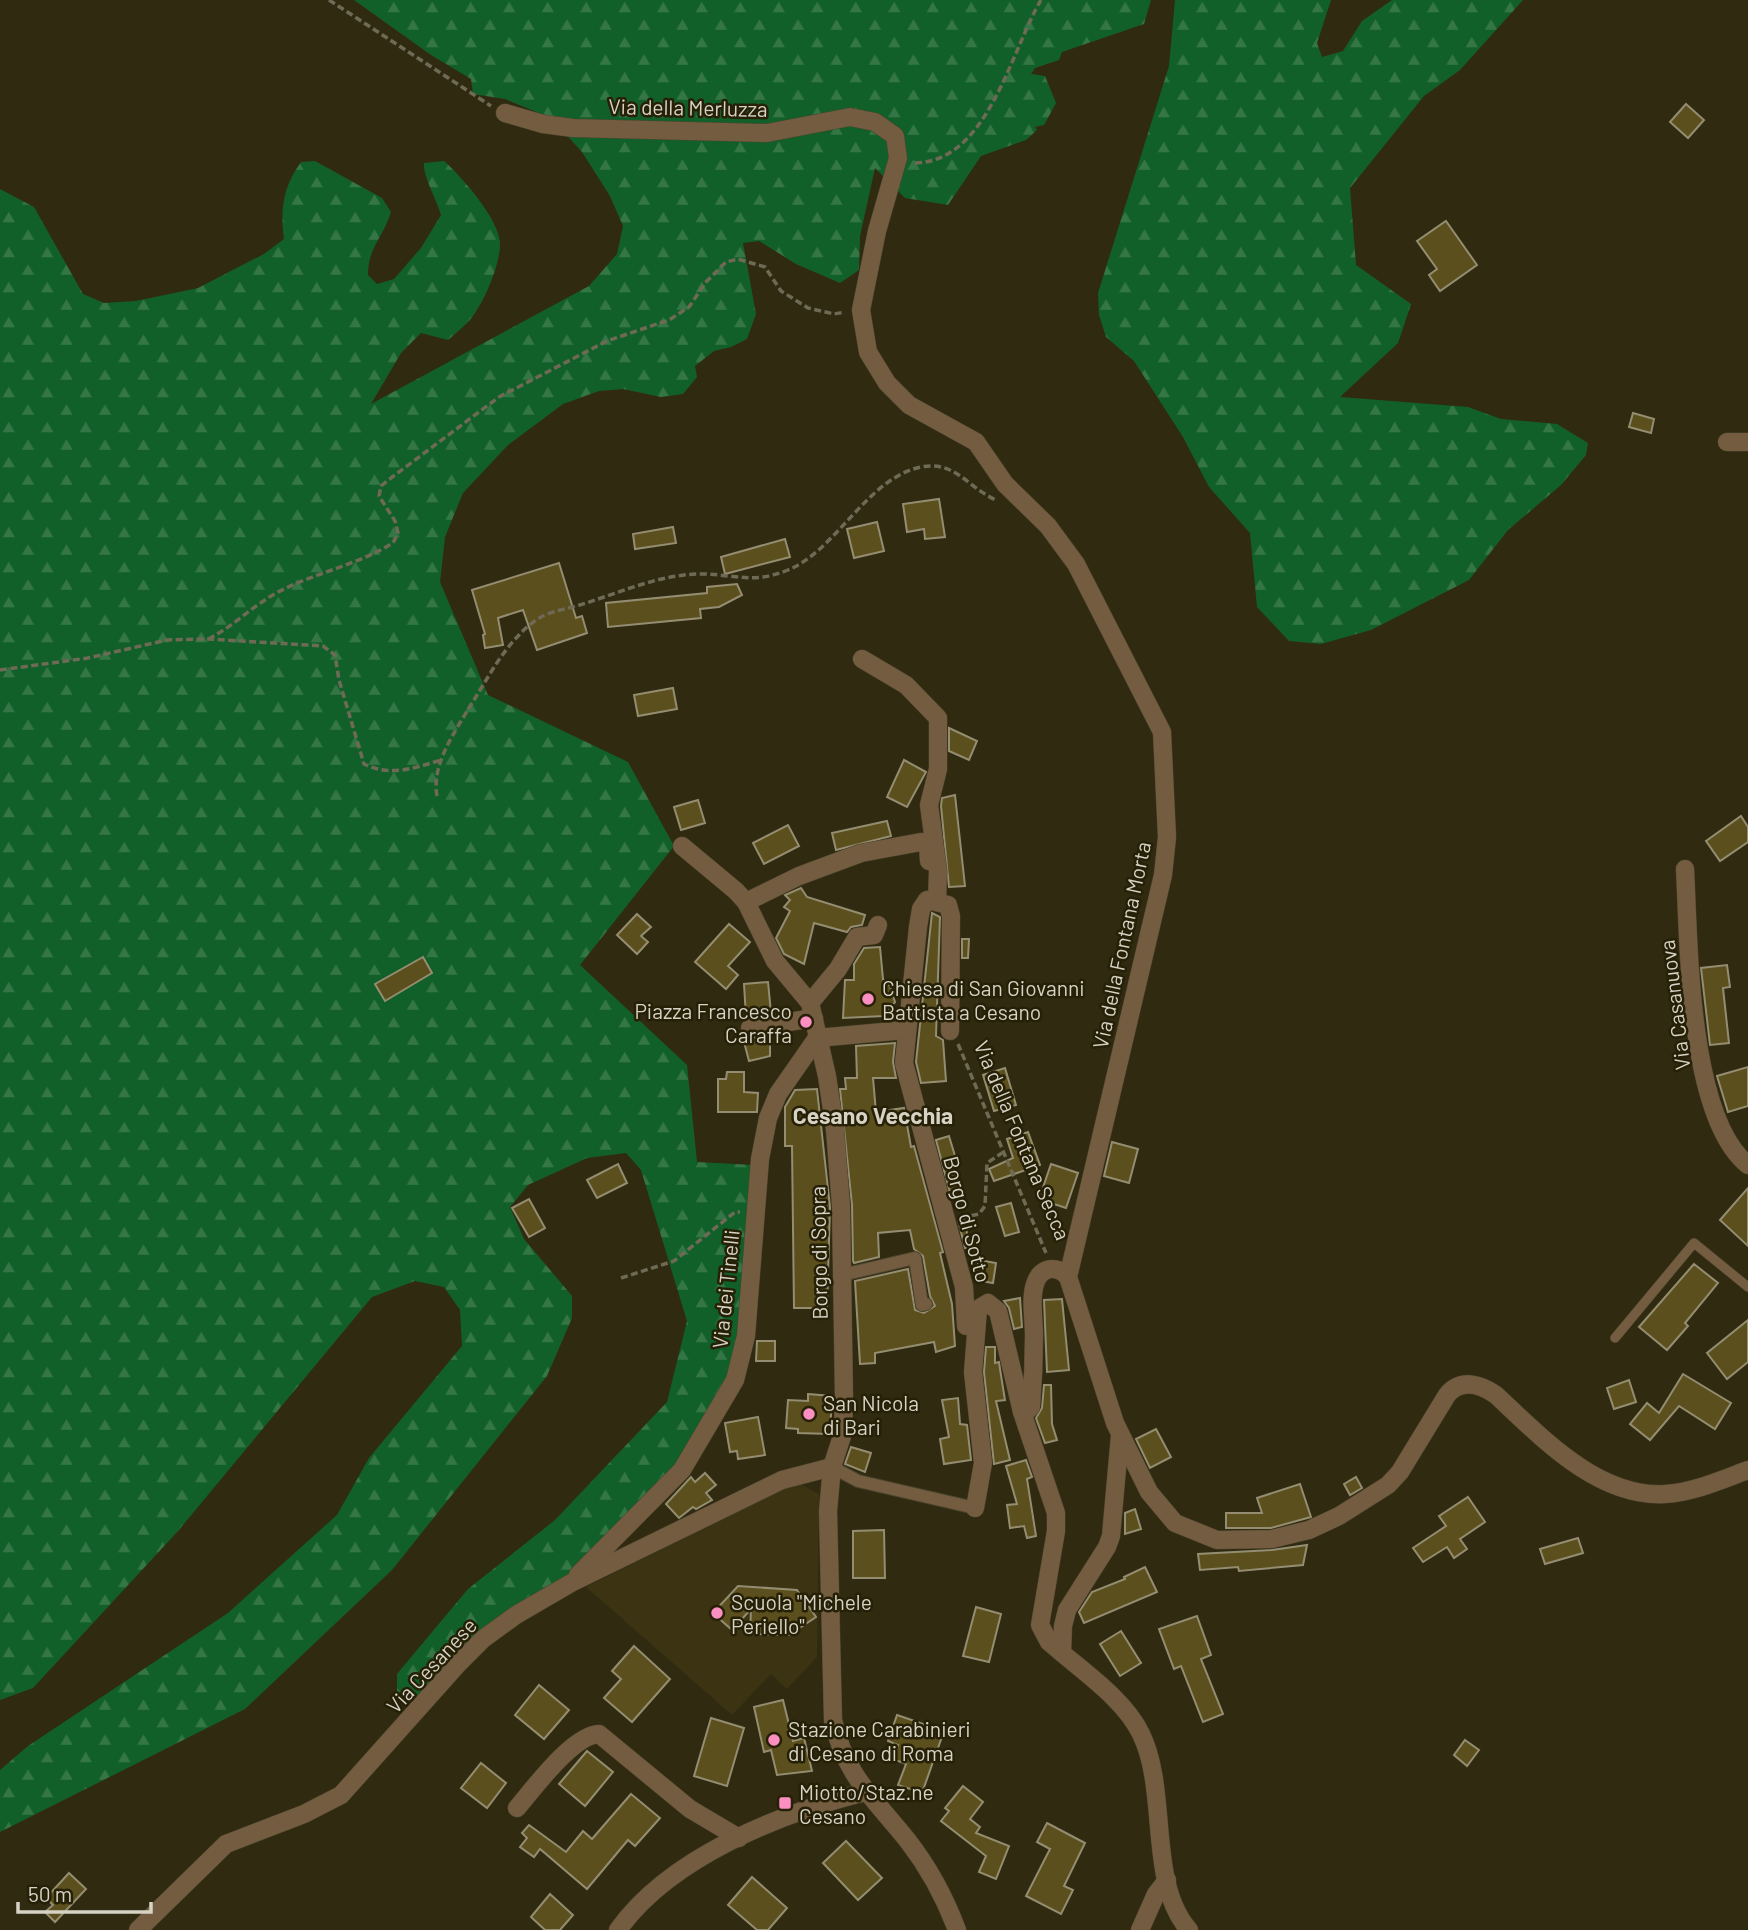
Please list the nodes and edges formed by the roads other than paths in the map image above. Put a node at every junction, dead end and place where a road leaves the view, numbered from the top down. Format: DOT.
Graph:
graph roads {
  1 [pos="505,113"];
  2 [pos="861,310"];
  3 [pos="1727,442"];
  4 [pos="1748,442"];
  5 [pos="862,659"];
  6 [pos="682,846"];
  7 [pos="1685,869"];
  8 [pos="932,901"];
  9 [pos="746,902"];
  10 [pos="878,925"];
  11 [pos="812,1011"];
  12 [pos="750,1028"];
  13 [pos="905,1030"];
  14 [pos="950,1031"];
  15 [pos="817,1038"];
  16 [pos="1748,1165"];
  17 [pos="1060,1272"];
  18 [pos="842,1275"];
  19 [pos="1748,1287"];
  20 [pos="926,1304"];
  21 [pos="1615,1338"];
  22 [pos="973,1372"];
  23 [pos="1022,1412"];
  24 [pos="1119,1435"];
  25 [pos="832,1467"];
  26 [pos="1748,1470"];
  27 [pos="975,1507"];
  28 [pos="571,1583"];
  29 [pos="1062,1653"];
  30 [pos="865,1792"];
  31 [pos="517,1808"];
  32 [pos="739,1838"];
  33 [pos="1167,1880"];
  34 [pos="138,1930"];
  35 [pos="618,1930"];
  36 [pos="957,1930"];
  37 [pos="1140,1930"];
  38 [pos="1189,1930"];
  1 -- 2 [label="street, Via della Merluzza"];
  2 -- 17 [label="street, Via della Fontana Morta"];
  3 -- 4 [label="street"];
  5 -- 8 [label="street"];
  6 -- 9 [label="street"];
  7 -- 16 [label="street, Via Casanuova"];
  8 -- 9 [label="street"];
  8 -- 13 [label="street, Borgo di Sotto"];
  8 -- 14 [label="street, Via della Fontana Secca"];
  9 -- 11 [label="street"];
  10 -- 11 [label="street"];
  11 -- 12 [label="street"];
  11 -- 15 [label="street"];
  13 -- 15 [label="street"];
  13 -- 22 [label="street, Borgo di Sotto"];
  15 -- 18 [label="street, Borgo di Sopra"];
  15 -- 28 [label="street, Via dei Tinelli"];
  17 -- 23 [label="street"];
  17 -- 24 [label="street"];
  18 -- 20 [label="street"];
  18 -- 25 [label="street, Borgo di Sopra"];
  19 -- 21 [label="lane"];
  22 -- 23 [label="street"];
  22 -- 27 [label="street, Borgo di Sotto"];
  23 -- 29 [label="street"];
  24 -- 26 [label="street"];
  24 -- 29 [label="street"];
  25 -- 27 [label="street"];
  25 -- 28 [label="street, Via Cesanese"];
  25 -- 30 [label="street, Borgo di Sopra"];
  28 -- 34 [label="street, Via Cesanese"];
  29 -- 33 [label="street"];
  30 -- 32 [label="street"];
  30 -- 36 [label="street, Borgo di Sopra"];
  31 -- 32 [label="street"];
  32 -- 35 [label="street"];
  33 -- 37 [label="street"];
  33 -- 38 [label="street"];
}
